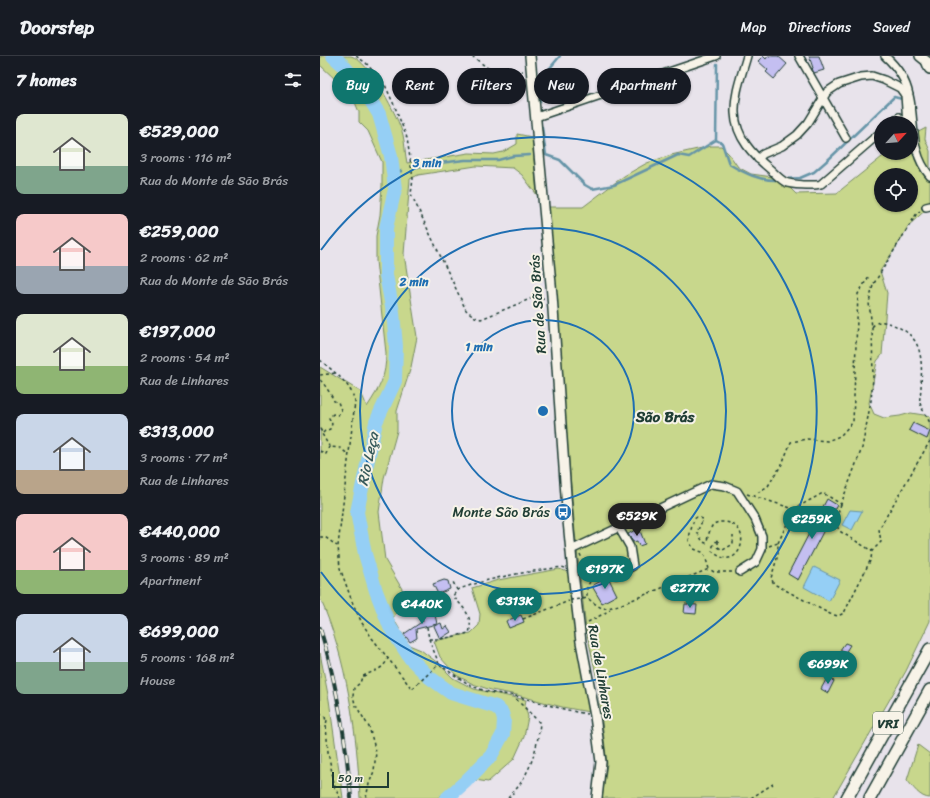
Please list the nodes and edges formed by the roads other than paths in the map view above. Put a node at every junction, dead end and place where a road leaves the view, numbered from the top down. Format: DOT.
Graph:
graph roads {
  1 [pos="530,56"];
  2 [pos="716,56"];
  3 [pos="746,56"];
  4 [pos="799,56"];
  5 [pos="885,56"];
  6 [pos="823,98"];
  7 [pos="906,116"];
  8 [pos="536,117"];
  9 [pos="846,138"];
  10 [pos="874,138"];
  11 [pos="758,159"];
  12 [pos="930,176"];
  13 [pos="619,528"];
  14 [pos="571,550"];
  15 [pos="740,572"];
  16 [pos="616,575"];
  17 [pos="930,649"];
  18 [pos="930,690"];
  19 [pos="597,798"];
  20 [pos="847,798"];
  21 [pos="870,798"];
  1 -- 8 [label="main road, Rua de São Brás"];
  2 -- 8 [label="street"];
  3 -- 11 [label="street"];
  4 -- 6 [label="street"];
  5 -- 12 [label="street"];
  6 -- 7 [label="street"];
  6 -- 9 [label="street"];
  6 -- 11 [label="street"];
  8 -- 14 [label="main road, Rua de São Brás"];
  10 -- 11 [label="street"];
  13 -- 14 [label="street"];
  13 -- 15 [label="street"];
  13 -- 16 [label="street"];
  14 -- 19 [label="main road, Rua de Linhares"];
  17 -- 20 [label="highway, VRI"];
  18 -- 21 [label="highway, VRI"];
}
